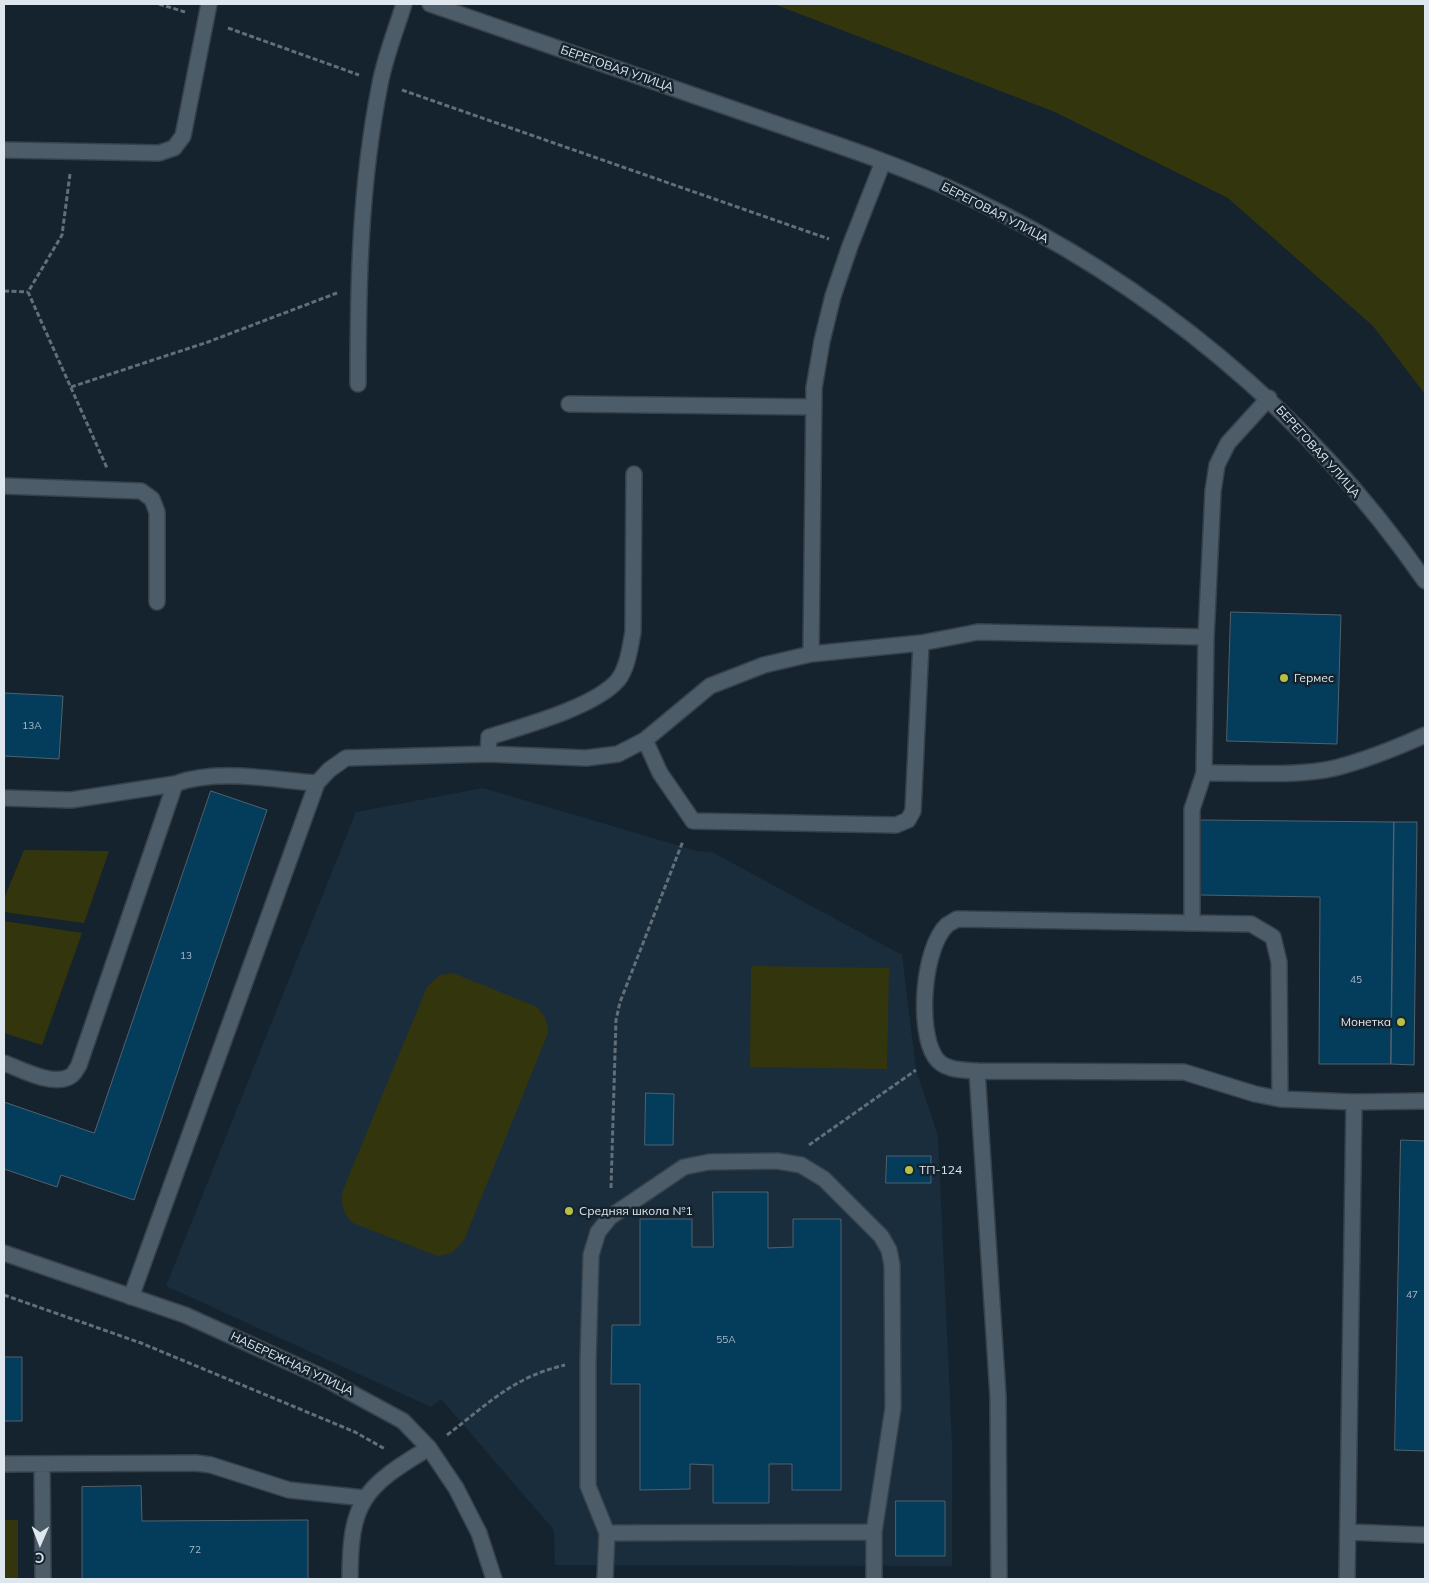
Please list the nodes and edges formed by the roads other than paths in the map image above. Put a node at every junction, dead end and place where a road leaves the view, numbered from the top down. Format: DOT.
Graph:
graph roads {
  1 [pos="209,4"];
  2 [pos="404,4"];
  3 [pos="430,4"];
  4 [pos="4,150"];
  5 [pos="883,162"];
  6 [pos="358,384"];
  7 [pos="1269,398"];
  8 [pos="569,404"];
  9 [pos="814,407"];
  10 [pos="634,474"];
  11 [pos="4,486"];
  12 [pos="1425,581"];
  13 [pos="157,602"];
  14 [pos="1206,637"];
  15 [pos="921,643"];
  16 [pos="811,654"];
  17 [pos="1425,735"];
  18 [pos="645,740"];
  19 [pos="488,754"];
  20 [pos="1204,773"];
  21 [pos="317,783"];
  22 [pos="175,784"];
  23 [pos="4,798"];
  24 [pos="1192,922"];
  25 [pos="4,1063"];
  26 [pos="978,1071"];
  27 [pos="1280,1100"];
  28 [pos="1425,1101"];
  29 [pos="1354,1102"];
  30 [pos="4,1253"];
  31 [pos="131,1297"];
  32 [pos="429,1448"];
  33 [pos="4,1464"];
  34 [pos="42,1464"];
  35 [pos="364,1498"];
  36 [pos="874,1532"];
  37 [pos="1348,1532"];
  38 [pos="606,1533"];
  39 [pos="1425,1535"];
  40 [pos="44,1579"];
  41 [pos="350,1579"];
  42 [pos="494,1579"];
  43 [pos="605,1579"];
  44 [pos="874,1579"];
  45 [pos="999,1579"];
  46 [pos="1347,1579"];
  1 -- 4 [label="main road"];
  2 -- 6 [label="main road"];
  3 -- 5 [label="main road, БЕРЕГОВАЯ УЛИЦА"];
  5 -- 7 [label="main road, БЕРЕГОВАЯ УЛИЦА"];
  5 -- 9 [label="main road"];
  7 -- 12 [label="main road, БЕРЕГОВАЯ УЛИЦА"];
  7 -- 14 [label="main road"];
  8 -- 9 [label="main road"];
  9 -- 16 [label="main road"];
  10 -- 19 [label="main road"];
  11 -- 13 [label="main road"];
  14 -- 15 [label="main road"];
  14 -- 20 [label="main road"];
  15 -- 16 [label="main road"];
  15 -- 18 [label="main road"];
  16 -- 18 [label="main road"];
  17 -- 20 [label="main road"];
  18 -- 19 [label="main road"];
  19 -- 21 [label="main road"];
  20 -- 24 [label="main road"];
  21 -- 22 [label="main road"];
  21 -- 31 [label="main road"];
  22 -- 23 [label="main road"];
  22 -- 25 [label="main road"];
  24 -- 26 [label="main road"];
  24 -- 27 [label="main road"];
  26 -- 27 [label="main road"];
  26 -- 45 [label="main road"];
  27 -- 29 [label="main road"];
  28 -- 29 [label="main road"];
  29 -- 37 [label="main road"];
  30 -- 31 [label="main road, НАБЕРЕЖНАЯ УЛИЦА"];
  31 -- 32 [label="main road, НАБЕРЕЖНАЯ УЛИЦА"];
  32 -- 35 [label="main road"];
  32 -- 42 [label="main road, НАБЕРЕЖНАЯ УЛИЦА"];
  33 -- 34 [label="main road"];
  34 -- 35 [label="main road"];
  34 -- 40 [label="main road"];
  35 -- 41 [label="main road"];
  36 -- 38 [label="main road"];
  36 -- 38 [label="main road"];
  36 -- 44 [label="main road"];
  37 -- 39 [label="main road"];
  37 -- 46 [label="main road"];
  38 -- 43 [label="main road"];
}
